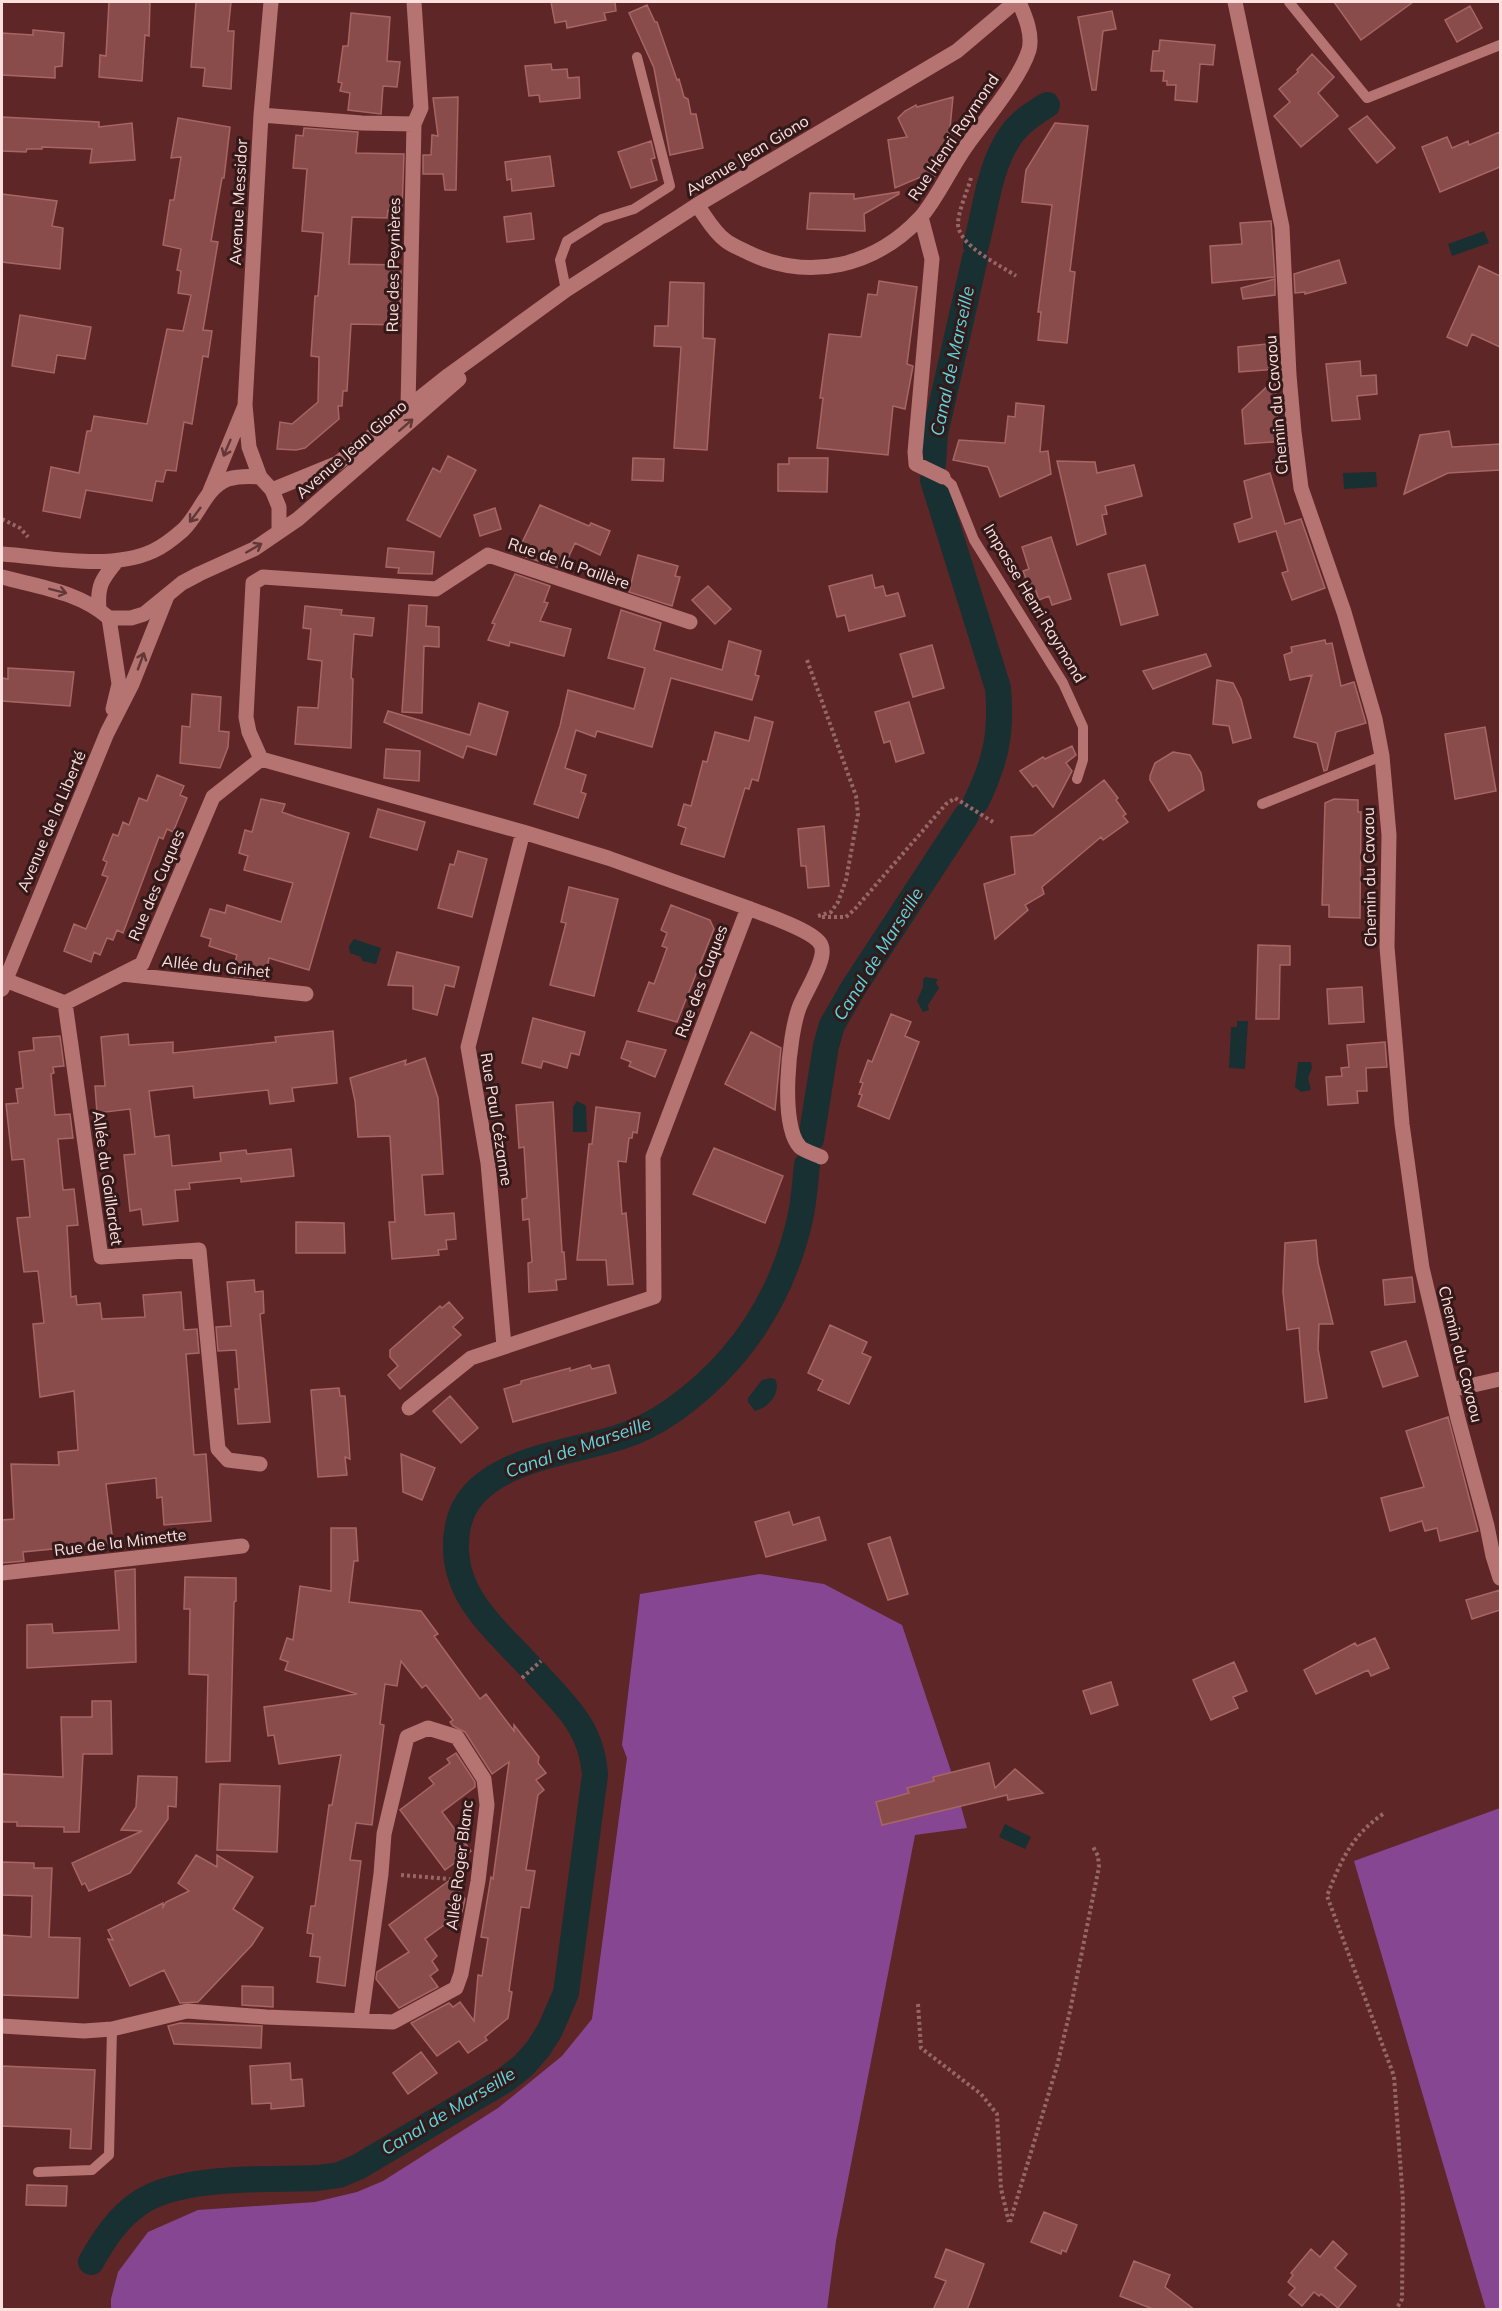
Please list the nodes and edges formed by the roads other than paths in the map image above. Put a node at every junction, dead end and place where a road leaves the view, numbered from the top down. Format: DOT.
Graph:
graph roads {
  1 [pos="271,2"];
  2 [pos="414,2"];
  3 [pos="1017,2"];
  4 [pos="1235,2"];
  5 [pos="1289,2"];
  6 [pos="1500,45"];
  7 [pos="637,57"];
  8 [pos="261,115"];
  9 [pos="414,124"];
  10 [pos="697,205"];
  11 [pos="921,217"];
  12 [pos="566,290"];
  13 [pos="498,341"];
  14 [pos="245,405"];
  15 [pos="408,407"];
  16 [pos="260,477"];
  17 [pos="943,477"];
  18 [pos="272,490"];
  19 [pos="210,491"];
  20 [pos="279,532"];
  21 [pos="2,554"];
  22 [pos="116,562"];
  23 [pos="2,578"];
  24 [pos="167,596"];
  25 [pos="104,614"];
  26 [pos="690,622"];
  27 [pos="107,733"];
  28 [pos="1382,756"];
  29 [pos="261,759"];
  30 [pos="1077,779"];
  31 [pos="1262,804"];
  32 [pos="523,832"];
  33 [pos="748,908"];
  34 [pos="122,974"];
  35 [pos="3,985"];
  36 [pos="306,994"];
  37 [pos="65,1003"];
  38 [pos="820,1157"];
  39 [pos="504,1346"];
  40 [pos="1500,1378"];
  41 [pos="1451,1390"];
  42 [pos="409,1408"];
  43 [pos="260,1464"];
  44 [pos="242,1546"];
  45 [pos="2,1573"];
  46 [pos="1500,1578"];
  47 [pos="361,2019"];
  48 [pos="2,2026"];
  49 [pos="112,2029"];
  50 [pos="38,2172"];
  1 -- 8 [label="street, Avenue Messidor"];
  2 -- 9 [label="street, Rue des Peynières"];
  3 -- 10 [label="street, Avenue Jean Giono"];
  3 -- 11 [label="street, Rue Henri Raymond"];
  4 -- 28 [label="street, Chemin du Cavaou"];
  5 -- 6 [label="lane"];
  7 -- 12 [label="lane"];
  8 -- 9 [label="street"];
  8 -- 14 [label="street, Avenue Messidor"];
  9 -- 15 [label="street, Rue des Peynières"];
  10 -- 11 [label="street, Rue Henri Raymond"];
  10 -- 12 [label="street, Avenue Jean Giono"];
  11 -- 17 [label="street, Impasse Henri Raymond"];
  12 -- 13 [label="street, Avenue Jean Giono"];
  13 -- 15 [label="street, Avenue Jean Giono"];
  20 -- 13 [label="street, Avenue Jean Giono, one-way"];
  14 -- 16 [label="street, Avenue Messidor"];
  14 -- 19 [label="street, Avenue Messidor, one-way"];
  15 -- 18 [label="street, Avenue Jean Giono"];
  16 -- 18 [label="street, Avenue Jean Giono"];
  16 -- 19 [label="street"];
  17 -- 30 [label="lane, Impasse Henri Raymond"];
  18 -- 20 [label="street, Avenue Jean Giono"];
  19 -- 22 [label="street, one-way"];
  24 -- 20 [label="street, Avenue Jean Giono, one-way"];
  21 -- 22 [label="street"];
  22 -- 25 [label="street"];
  23 -- 25 [label="street, one-way"];
  24 -- 25 [label="street, Avenue Jean Giono"];
  27 -- 24 [label="street, Avenue de la Liberté, one-way"];
  25 -- 27 [label="street, Avenue de la Liberté"];
  26 -- 29 [label="street, Rue de la Paillère"];
  27 -- 35 [label="street, Avenue de la Liberté"];
  28 -- 31 [label="lane"];
  28 -- 41 [label="street, Chemin du Cavaou"];
  29 -- 32 [label="street"];
  29 -- 34 [label="street, Rue des Cuques"];
  32 -- 33 [label="street"];
  32 -- 39 [label="street, Rue Paul Cézanne"];
  33 -- 38 [label="street"];
  33 -- 39 [label="street, Rue des Cuques"];
  34 -- 36 [label="street, Allée du Grihet"];
  34 -- 37 [label="street, Rue des Cuques"];
  35 -- 37 [label="street"];
  37 -- 43 [label="street, Allée du Gaillardet"];
  39 -- 42 [label="street, Rue des Cuques"];
  40 -- 41 [label="street"];
  41 -- 46 [label="street, Chemin du Cavaou"];
  44 -- 45 [label="street, Rue de la Mimette"];
  47 -- 47 [label="street, Allée Roger Blanc"];
  47 -- 49 [label="street, Allée Roger Blanc"];
  48 -- 49 [label="street, Allée Roger Blanc"];
  49 -- 50 [label="lane"];
}
